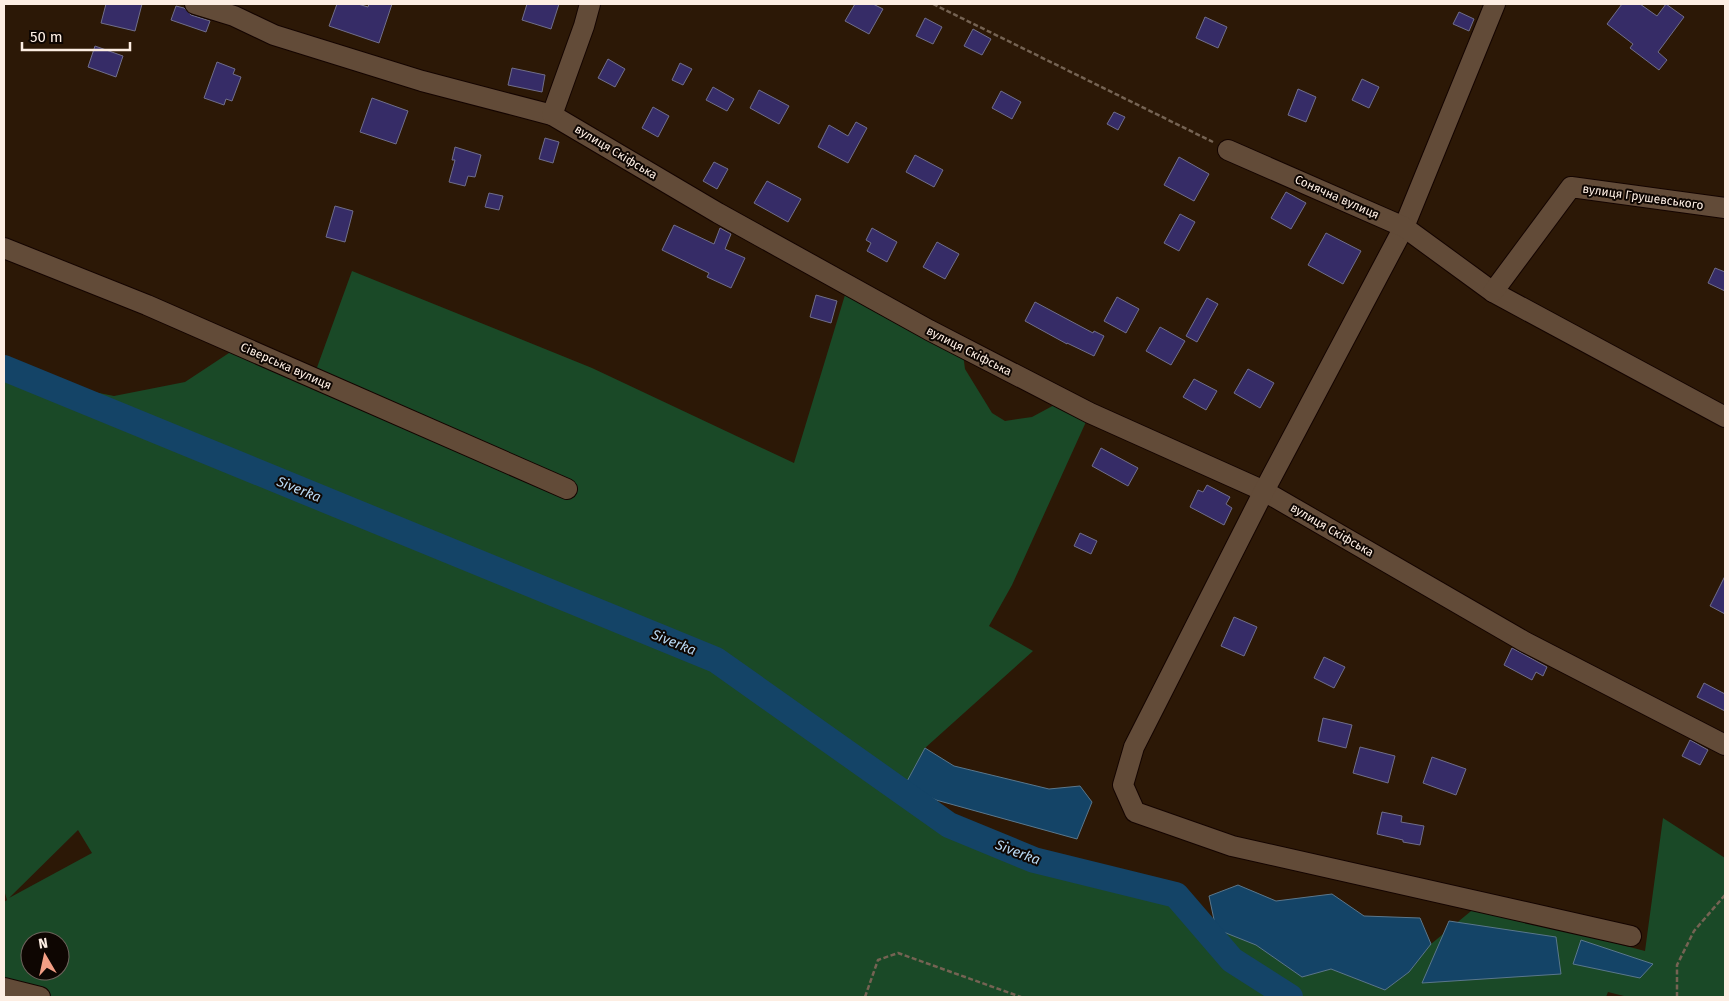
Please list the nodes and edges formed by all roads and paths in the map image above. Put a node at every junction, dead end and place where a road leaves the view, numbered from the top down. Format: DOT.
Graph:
graph roads {
  1 [pos="195,4"];
  2 [pos="590,4"];
  3 [pos="934,4"];
  4 [pos="1495,4"];
  5 [pos="552,115"];
  6 [pos="1228,150"];
  7 [pos="1725,208"];
  8 [pos="1404,226"];
  9 [pos="4,248"];
  10 [pos="1493,292"];
  11 [pos="1725,418"];
  12 [pos="567,489"];
  13 [pos="1264,491"];
  14 [pos="1725,745"];
  15 [pos="1725,894"];
  16 [pos="1631,936"];
  17 [pos="4,988"];
  18 [pos="40,997"];
  19 [pos="866,997"];
  20 [pos="1022,997"];
  21 [pos="1677,997"];
  1 -- 5 [label="street, вулиця Скіфська"];
  2 -- 5 [label="street"];
  3 -- 6 [label="path"];
  4 -- 8 [label="street"];
  5 -- 13 [label="street, вулиця Скіфська"];
  6 -- 8 [label="street, Сонячна вулиця"];
  7 -- 10 [label="street, вулиця Грушевського"];
  8 -- 10 [label="street, Сонячна вулиця"];
  8 -- 13 [label="street"];
  9 -- 12 [label="street, Сіверська вулиця"];
  10 -- 11 [label="street, Сонячна вулиця"];
  13 -- 14 [label="street, вулиця Скіфська"];
  13 -- 16 [label="street"];
  15 -- 21 [label="path"];
  17 -- 18 [label="street"];
  19 -- 20 [label="path"];
}
